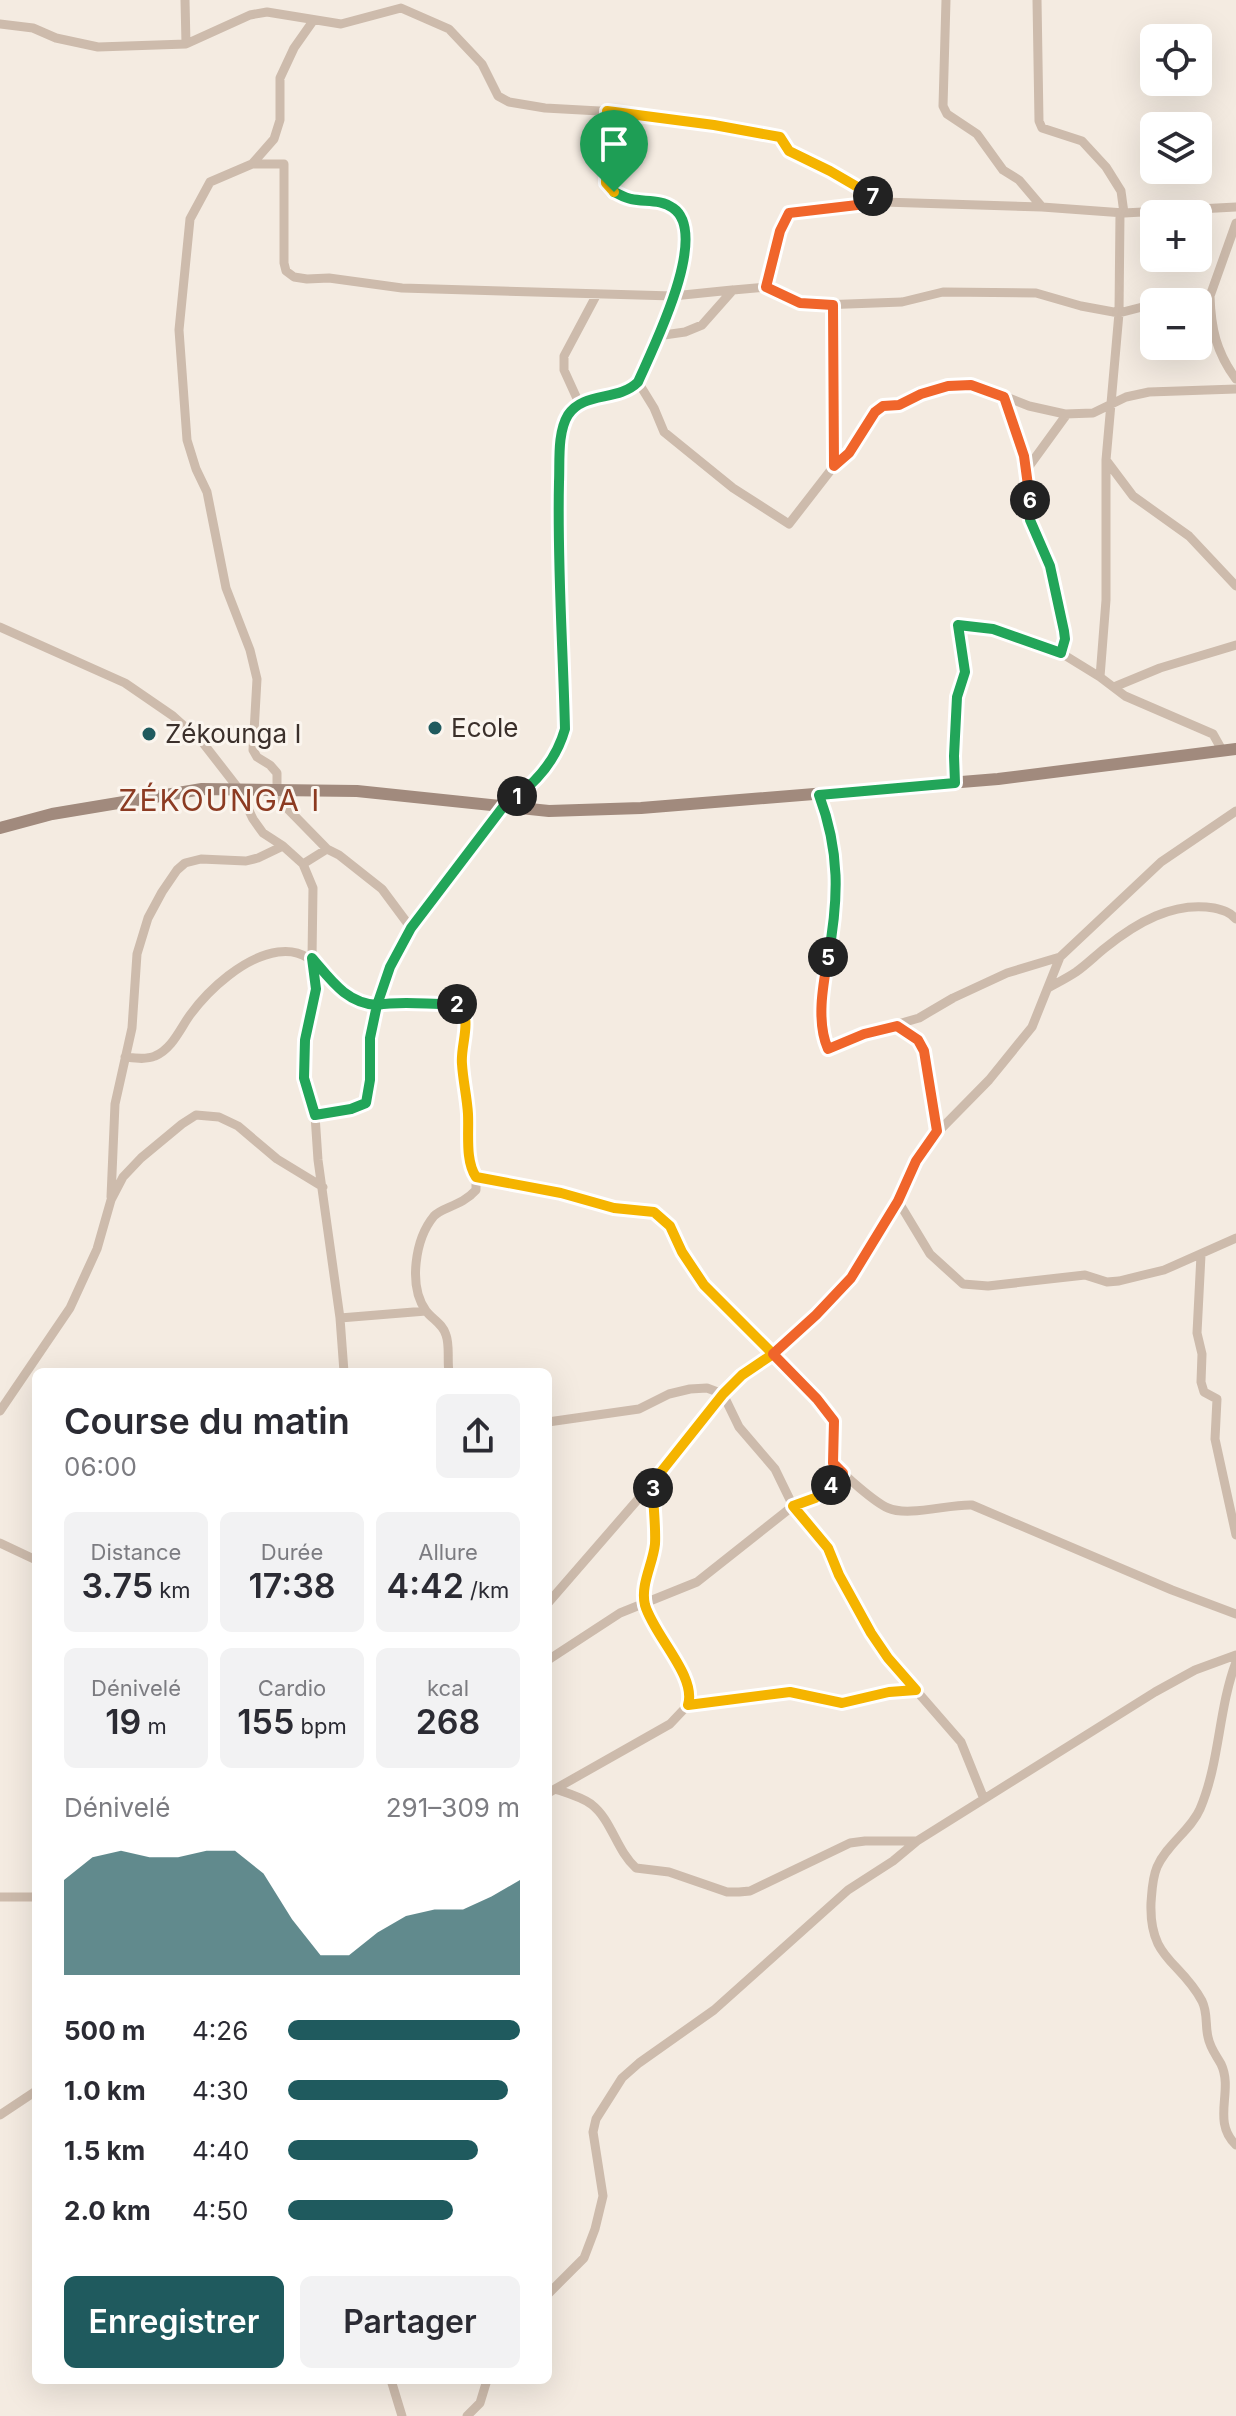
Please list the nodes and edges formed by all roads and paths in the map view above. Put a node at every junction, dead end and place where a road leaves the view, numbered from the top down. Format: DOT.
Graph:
graph roads {
  1 [pos="185,0"];
  2 [pos="946,0"];
  3 [pos="1037,0"];
  4 [pos="397,4"];
  5 [pos="313,21"];
  6 [pos="0,24"];
  7 [pos="186,44"];
  8 [pos="607,111"];
  9 [pos="252,164"];
  10 [pos="883,202"];
  11 [pos="1042,207"];
  12 [pos="1236,207"];
  13 [pos="1122,213"];
  14 [pos="1236,223"];
  15 [pos="766,287"];
  16 [pos="733,290"];
  17 [pos="1212,290"];
  18 [pos="597,294"];
  19 [pos="673,296"];
  20 [pos="833,305"];
  21 [pos="1140,308"];
  22 [pos="1119,313"];
  23 [pos="1212,330"];
  24 [pos="657,336"];
  25 [pos="1236,379"];
  26 [pos="638,382"];
  27 [pos="1236,389"];
  28 [pos="1004,397"];
  29 [pos="579,403"];
  30 [pos="1111,404"];
  31 [pos="1067,414"];
  32 [pos="1106,460"];
  33 [pos="834,466"];
  34 [pos="1027,469"];
  35 [pos="1236,586"];
  36 [pos="0,627"];
  37 [pos="1236,645"];
  38 [pos="1061,653"];
  39 [pos="1100,677"];
  40 [pos="1114,687"];
  41 [pos="1229,750"];
  42 [pos="955,783"];
  43 [pos="238,788"];
  44 [pos="277,789"];
  45 [pos="819,795"];
  46 [pos="503,807"];
  47 [pos="1236,811"];
  48 [pos="0,828"];
  49 [pos="283,846"];
  50 [pos="327,849"];
  51 [pos="303,864"];
  52 [pos="1236,919"];
  53 [pos="411,928"];
  54 [pos="1060,957"];
  55 [pos="312,958"];
  56 [pos="1048,988"];
  57 [pos="377,1005"];
  58 [pos="897,1026"];
  59 [pos="125,1057"];
  60 [pos="315,1115"];
  61 [pos="937,1131"];
  62 [pos="476,1177"];
  63 [pos="323,1187"];
  64 [pos="111,1200"];
  65 [pos="898,1201"];
  66 [pos="1236,1238"];
  67 [pos="1201,1255"];
  68 [pos="426,1311"];
  69 [pos="340,1318"];
  70 [pos="773,1354"];
  71 [pos="344,1368"];
  72 [pos="449,1368"];
  73 [pos="723,1394"];
  74 [pos="0,1411"];
  75 [pos="552,1421"];
  76 [pos="843,1473"];
  77 [pos="653,1482"];
  78 [pos="793,1506"];
  79 [pos="1236,1535"];
  80 [pos="0,1543"];
  81 [pos="32,1558"];
  82 [pos="552,1598"];
  83 [pos="644,1602"];
  84 [pos="1236,1614"];
  85 [pos="1236,1655"];
  86 [pos="552,1657"];
  87 [pos="1236,1662"];
  88 [pos="916,1690"];
  89 [pos="688,1705"];
  90 [pos="552,1791"];
  91 [pos="984,1799"];
  92 [pos="917,1841"];
  93 [pos="0,1897"];
  94 [pos="32,1897"];
  95 [pos="32,2094"];
  96 [pos="0,2115"];
  97 [pos="1236,2145"];
  98 [pos="552,2290"];
  99 [pos="392,2384"];
  100 [pos="486,2384"];
  101 [pos="402,2416"];
  102 [pos="467,2416"];
  1 -- 7 [label="street"];
  2 -- 11 [label="street"];
  3 -- 13 [label="street"];
  4 -- 5 [label="street"];
  4 -- 8 [label="street"];
  5 -- 7 [label="street"];
  5 -- 9 [label="street"];
  6 -- 7 [label="street"];
  8 -- 10 [label="street"];
  8 -- 19 [label="street"];
  9 -- 18 [label="street"];
  9 -- 44 [label="street"];
  10 -- 11 [label="street"];
  10 -- 15 [label="street"];
  11 -- 13 [label="street"];
  12 -- 13 [label="street"];
  13 -- 22 [label="street"];
  14 -- 17 [label="street"];
  15 -- 16 [label="street"];
  15 -- 20 [label="street"];
  16 -- 19 [label="street"];
  16 -- 24 [label="street"];
  18 -- 19 [label="street"];
  18 -- 29 [label="street"];
  19 -- 24 [label="street"];
  20 -- 22 [label="street"];
  20 -- 33 [label="street"];
  21 -- 22 [label="street"];
  22 -- 30 [label="street"];
  23 -- 25 [label="street"];
  24 -- 26 [label="street"];
  26 -- 29 [label="street"];
  26 -- 33 [label="street"];
  27 -- 30 [label="street"];
  28 -- 31 [label="street"];
  28 -- 33 [label="street"];
  28 -- 34 [label="street"];
  29 -- 46 [label="street"];
  30 -- 31 [label="street"];
  30 -- 32 [label="street"];
  31 -- 34 [label="street"];
  32 -- 35 [label="street"];
  32 -- 39 [label="street"];
  34 -- 38 [label="street"];
  36 -- 43 [label="street"];
  37 -- 40 [label="street"];
  38 -- 39 [label="street"];
  38 -- 42 [label="street"];
  39 -- 40 [label="street"];
  40 -- 41 [label="street"];
  41 -- 42 [label="street"];
  42 -- 45 [label="street"];
  43 -- 44 [label="street"];
  43 -- 48 [label="street"];
  43 -- 49 [label="street"];
  44 -- 46 [label="street"];
  44 -- 50 [label="street"];
  45 -- 46 [label="street"];
  45 -- 58 [label="street"];
  46 -- 53 [label="street"];
  47 -- 54 [label="street"];
  49 -- 51 [label="street"];
  49 -- 59 [label="street"];
  50 -- 51 [label="street"];
  50 -- 53 [label="street"];
  51 -- 55 [label="street"];
  52 -- 56 [label="street"];
  53 -- 57 [label="street"];
  54 -- 56 [label="street"];
  54 -- 58 [label="street"];
  55 -- 57 [label="street"];
  55 -- 59 [label="street"];
  55 -- 60 [label="street"];
  56 -- 61 [label="street"];
  57 -- 60 [label="street"];
  57 -- 62 [label="street"];
  58 -- 61 [label="street"];
  59 -- 64 [label="street"];
  60 -- 63 [label="street"];
  61 -- 65 [label="street"];
  62 -- 68 [label="street"];
  62 -- 70 [label="street"];
  63 -- 64 [label="street"];
  63 -- 69 [label="street"];
  64 -- 74 [label="street"];
  65 -- 67 [label="street"];
  65 -- 70 [label="street"];
  66 -- 67 [label="street"];
  67 -- 79 [label="street"];
  68 -- 69 [label="street"];
  68 -- 72 [label="street"];
  69 -- 71 [label="street"];
  70 -- 73 [label="street"];
  70 -- 76 [label="street"];
  73 -- 75 [label="street"];
  73 -- 77 [label="street"];
  73 -- 78 [label="street"];
  76 -- 78 [label="street"];
  76 -- 84 [label="street"];
  77 -- 82 [label="street"];
  77 -- 83 [label="street"];
  78 -- 83 [label="street"];
  78 -- 88 [label="street"];
  80 -- 81 [label="street"];
  83 -- 86 [label="street"];
  83 -- 89 [label="street"];
  85 -- 91 [label="street"];
  87 -- 97 [label="street"];
  88 -- 89 [label="street"];
  88 -- 91 [label="street"];
  89 -- 90 [label="street"];
  90 -- 92 [label="street"];
  91 -- 92 [label="street"];
  92 -- 98 [label="street"];
  93 -- 94 [label="street"];
  95 -- 96 [label="street"];
  99 -- 101 [label="street"];
  100 -- 102 [label="street"];
}
